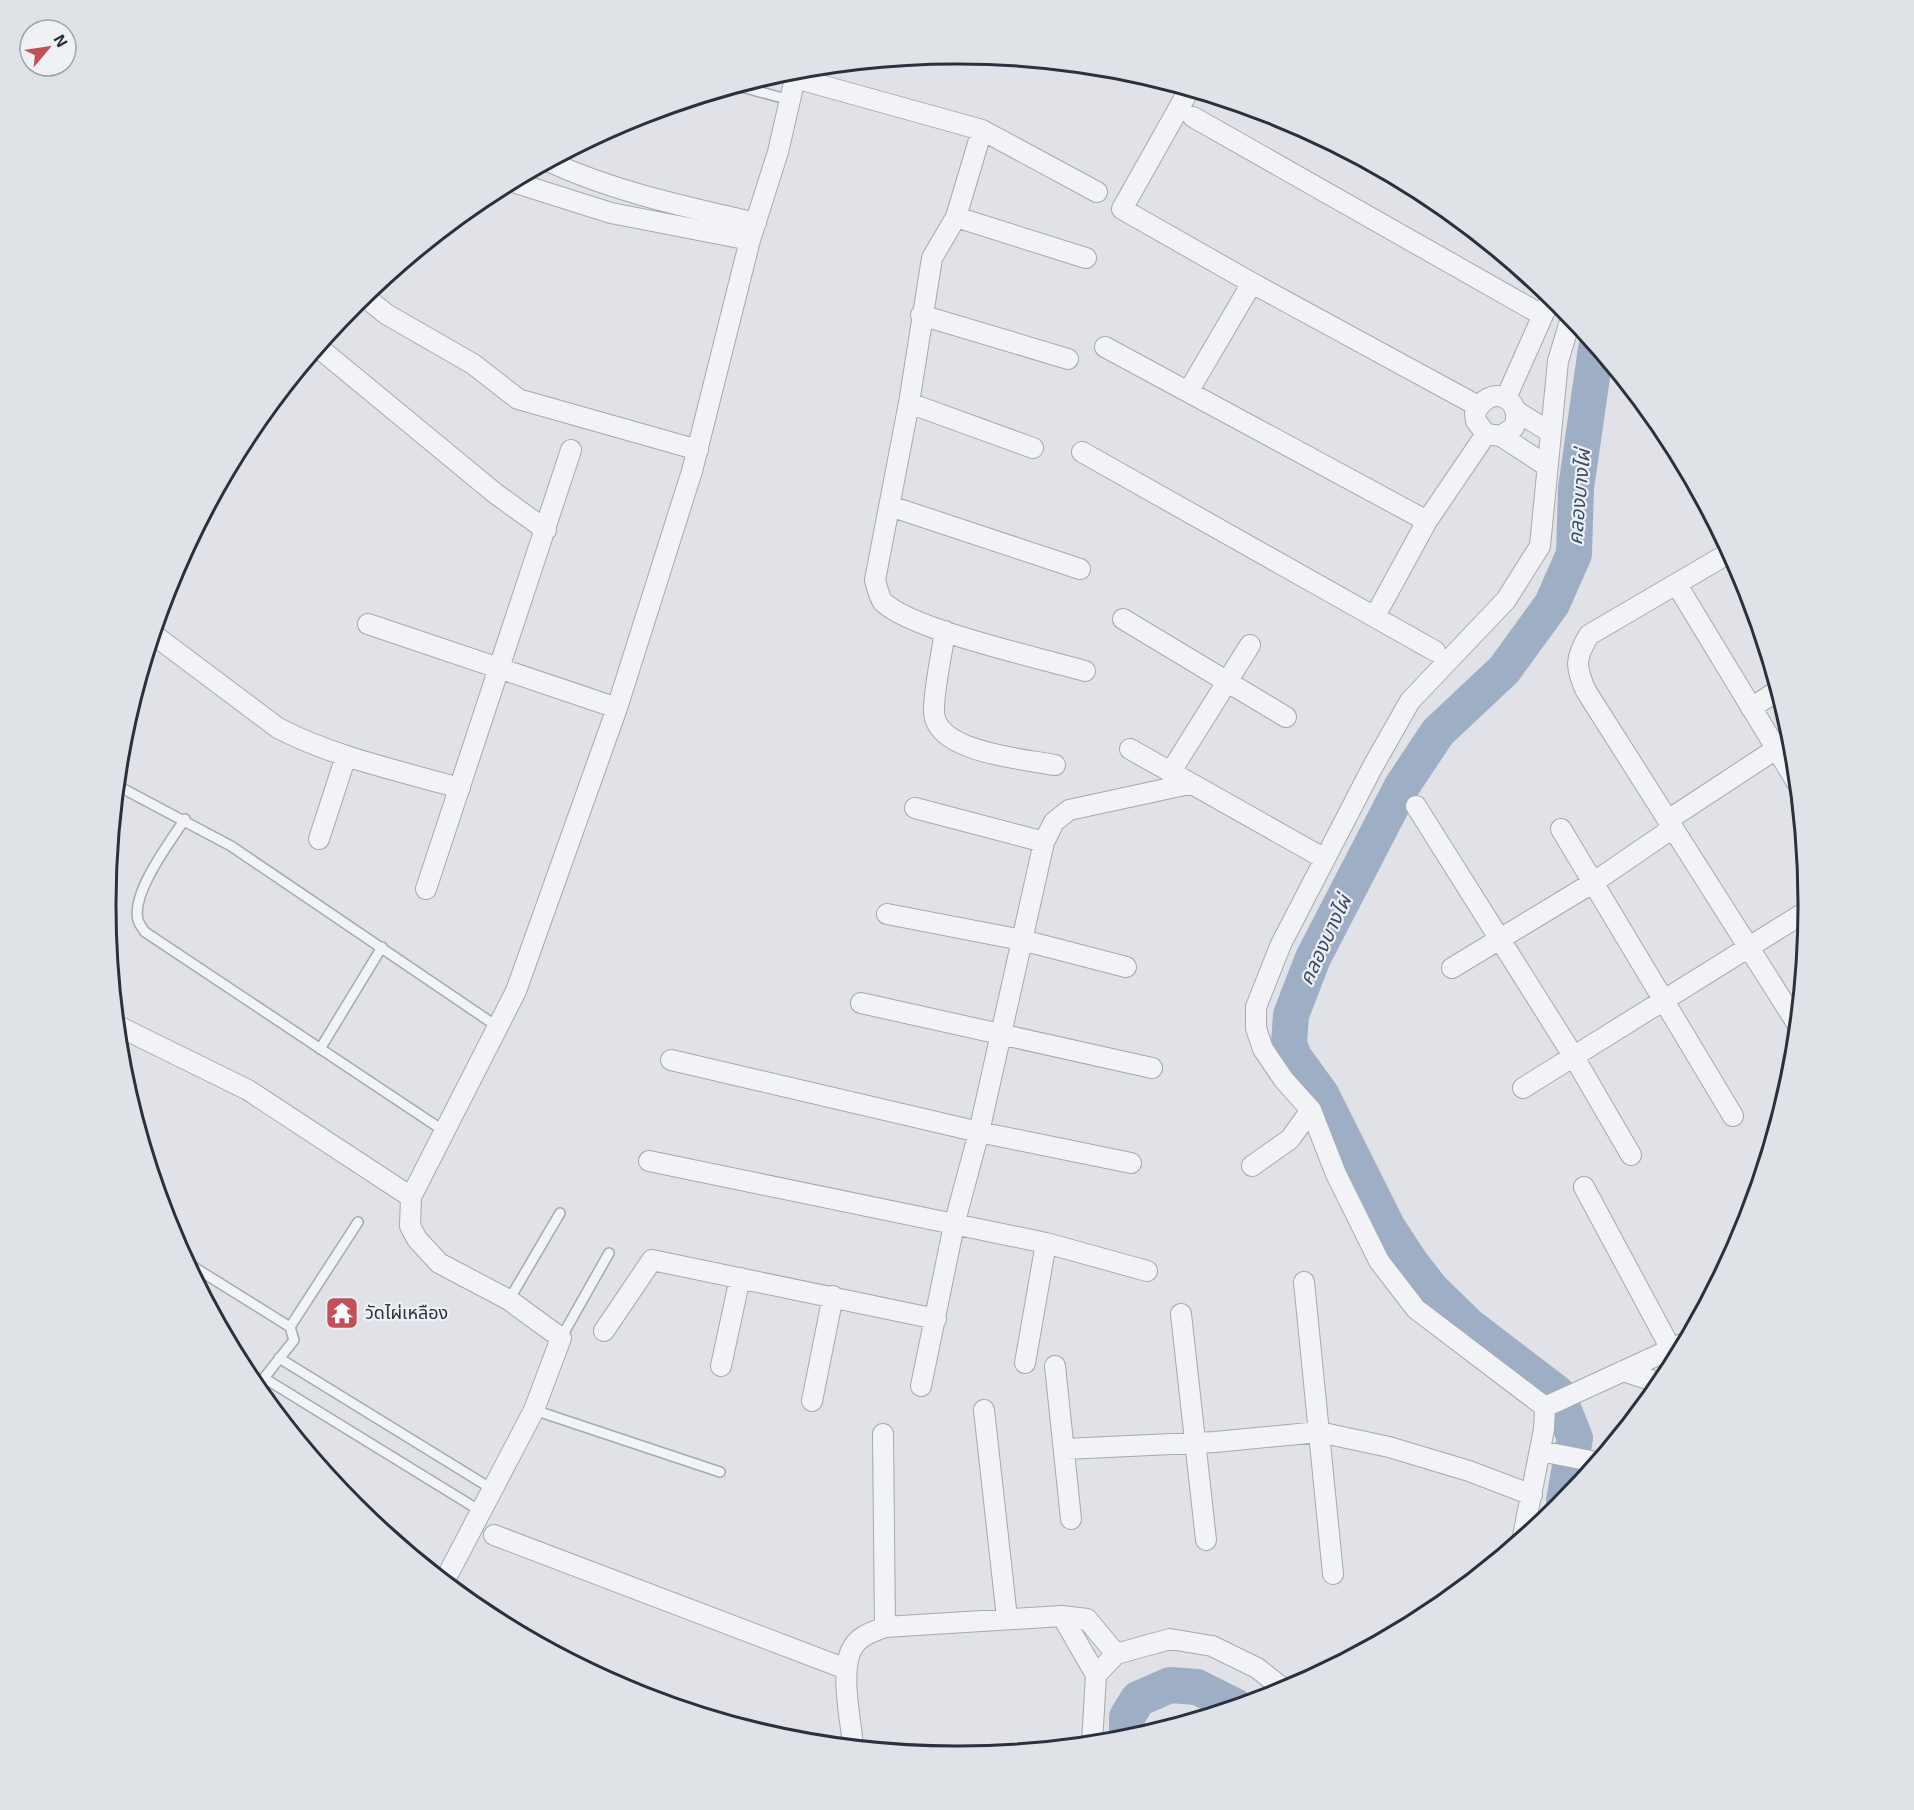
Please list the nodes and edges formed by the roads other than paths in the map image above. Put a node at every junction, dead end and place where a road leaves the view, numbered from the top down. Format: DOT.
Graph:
graph roads {
  1 [pos="808,78"];
  2 [pos="792,81"];
  3 [pos="753,90"];
  4 [pos="1186,96"];
  5 [pos="790,100"];
  6 [pos="1193,117"];
  7 [pos="982,130"];
  8 [pos="558,166"];
  9 [pos="524,185"];
  10 [pos="1097,192"];
  11 [pos="956,217"];
  12 [pos="753,231"];
  13 [pos="1086,258"];
  14 [pos="1252,283"];
  15 [pos="372,303"];
  16 [pos="1546,306"];
  17 [pos="921,315"];
  18 [pos="1542,315"];
  19 [pos="1568,329"];
  20 [pos="1106,347"];
  21 [pos="324,352"];
  22 [pos="1068,359"];
  23 [pos="1188,392"];
  24 [pos="909,403"];
  25 [pos="1511,405"];
  26 [pos="1478,406"];
  27 [pos="1550,432"];
  28 [pos="1493,435"];
  29 [pos="1033,448"];
  30 [pos="571,450"];
  31 [pos="698,450"];
  32 [pos="1082,452"];
  33 [pos="1547,466"];
  34 [pos="890,506"];
  35 [pos="1427,521"];
  36 [pos="546,530"];
  37 [pos="1722,557"];
  38 [pos="1080,568"];
  39 [pos="1677,585"];
  40 [pos="1375,616"];
  41 [pos="1123,619"];
  42 [pos="368,624"];
  43 [pos="945,631"];
  44 [pos="160,639"];
  45 [pos="1250,645"];
  46 [pos="1435,651"];
  47 [pos="497,669"];
  48 [pos="1084,671"];
  49 [pos="1227,682"];
  50 [pos="1771,695"];
  51 [pos="617,708"];
  52 [pos="1751,708"];
  53 [pos="1286,717"];
  54 [pos="1130,749"];
  55 [pos="1776,749"];
  56 [pos="346,756"];
  57 [pos="1785,763"];
  58 [pos="1055,765"];
  59 [pos="1170,773"];
  60 [pos="1189,784"];
  61 [pos="460,788"];
  62 [pos="125,789"];
  63 [pos="1416,806"];
  64 [pos="915,808"];
  65 [pos="184,819"];
  66 [pos="1671,824"];
  67 [pos="1561,829"];
  68 [pos="320,839"];
  69 [pos="1044,842"];
  70 [pos="1325,860"];
  71 [pos="1594,882"];
  72 [pos="426,889"];
  73 [pos="887,914"];
  74 [pos="1798,918"];
  75 [pos="1498,939"];
  76 [pos="1022,940"];
  77 [pos="382,946"];
  78 [pos="1750,948"];
  79 [pos="1126,967"];
  80 [pos="1452,968"];
  81 [pos="1667,1001"];
  82 [pos="861,1003"];
  83 [pos="1790,1013"];
  84 [pos="498,1027"];
  85 [pos="127,1030"];
  86 [pos="1001,1034"];
  87 [pos="320,1049"];
  88 [pos="1574,1057"];
  89 [pos="671,1060"];
  90 [pos="1152,1068"];
  91 [pos="1523,1088"];
  92 [pos="1311,1110"];
  93 [pos="1733,1116"];
  94 [pos="444,1131"];
  95 [pos="979,1132"];
  96 [pos="1630,1155"];
  97 [pos="649,1161"];
  98 [pos="1131,1163"];
  99 [pos="1252,1166"];
  100 [pos="1584,1187"];
  101 [pos="411,1197"];
  102 [pos="560,1213"];
  103 [pos="358,1222"];
  104 [pos="954,1225"];
  105 [pos="1046,1244"];
  106 [pos="609,1253"];
  107 [pos="1148,1270"];
  108 [pos="200,1271"];
  109 [pos="740,1278"];
  110 [pos="1304,1282"];
  111 [pos="833,1296"];
  112 [pos="509,1300"];
  113 [pos="1182,1314"];
  114 [pos="936,1319"];
  115 [pos="290,1327"];
  116 [pos="604,1331"];
  117 [pos="561,1338"];
  118 [pos="1674,1342"];
  119 [pos="1669,1350"];
  120 [pos="279,1358"];
  121 [pos="1025,1363"];
  122 [pos="721,1365"];
  123 [pos="1055,1366"];
  124 [pos="1623,1371"];
  125 [pos="264,1378"];
  126 [pos="1650,1380"];
  127 [pos="921,1386"];
  128 [pos="813,1401"];
  129 [pos="1551,1404"];
  130 [pos="534,1410"];
  131 [pos="984,1410"];
  132 [pos="1319,1432"];
  133 [pos="883,1434"];
  134 [pos="1197,1441"];
  135 [pos="1065,1449"];
  136 [pos="1540,1451"];
  137 [pos="1588,1460"];
  138 [pos="720,1472"];
  139 [pos="492,1489"];
  140 [pos="1532,1495"];
  141 [pos="482,1512"];
  142 [pos="1071,1519"];
  143 [pos="1526,1523"];
  144 [pos="494,1535"];
  145 [pos="1206,1540"];
  146 [pos="448,1574"];
  147 [pos="1333,1574"];
  148 [pos="1062,1616"];
  149 [pos="1007,1618"];
  150 [pos="885,1628"];
  151 [pos="1116,1654"];
  152 [pos="846,1669"];
  153 [pos="1096,1675"];
  154 [pos="1276,1683"];
  155 [pos="1093,1734"];
  156 [pos="852,1739"];
  1 -- 7 [label="street"];
  2 -- 5 [label="street"];
  3 -- 5 [label="lane"];
  4 -- 14 [label="street"];
  5 -- 12 [label="street"];
  6 -- 18 [label="street"];
  7 -- 10 [label="street"];
  7 -- 11 [label="street"];
  8 -- 12 [label="street"];
  9 -- 12 [label="street"];
  11 -- 13 [label="street"];
  11 -- 17 [label="street"];
  12 -- 31 [label="street"];
  14 -- 23 [label="street"];
  14 -- 26 [label="street"];
  15 -- 31 [label="street"];
  16 -- 18 [label="street"];
  17 -- 22 [label="street"];
  17 -- 24 [label="street"];
  18 -- 25 [label="street"];
  19 -- 27 [label="street"];
  20 -- 23 [label="street"];
  21 -- 36 [label="street"];
  23 -- 35 [label="street"];
  24 -- 29 [label="street"];
  24 -- 34 [label="street"];
  25 -- 26 [label="street"];
  25 -- 27 [label="street"];
  25 -- 28 [label="street"];
  26 -- 28 [label="street"];
  27 -- 33 [label="street"];
  28 -- 33 [label="street"];
  28 -- 35 [label="street"];
  30 -- 36 [label="street"];
  31 -- 51 [label="street"];
  32 -- 40 [label="street"];
  33 -- 70 [label="street"];
  34 -- 38 [label="street"];
  34 -- 43 [label="street"];
  35 -- 40 [label="street"];
  36 -- 47 [label="street"];
  37 -- 39 [label="street"];
  39 -- 52 [label="street"];
  39 -- 66 [label="street"];
  40 -- 46 [label="street"];
  41 -- 49 [label="street"];
  42 -- 47 [label="street"];
  43 -- 48 [label="street"];
  43 -- 58 [label="street"];
  44 -- 56 [label="street"];
  45 -- 49 [label="street"];
  47 -- 51 [label="street"];
  47 -- 61 [label="street"];
  49 -- 53 [label="street"];
  49 -- 59 [label="street"];
  50 -- 52 [label="street"];
  51 -- 84 [label="street"];
  52 -- 55 [label="street"];
  54 -- 59 [label="street"];
  55 -- 57 [label="street"];
  55 -- 66 [label="street"];
  56 -- 61 [label="street"];
  56 -- 68 [label="street"];
  59 -- 60 [label="street"];
  60 -- 69 [label="street"];
  60 -- 70 [label="street"];
  61 -- 72 [label="street"];
  62 -- 65 [label="lane"];
  63 -- 75 [label="street"];
  64 -- 69 [label="street"];
  65 -- 77 [label="lane"];
  65 -- 87 [label="lane"];
  66 -- 71 [label="street"];
  66 -- 78 [label="street"];
  67 -- 71 [label="street"];
  69 -- 76 [label="street"];
  70 -- 92 [label="street"];
  71 -- 75 [label="street"];
  71 -- 81 [label="street"];
  73 -- 76 [label="street"];
  74 -- 78 [label="street"];
  75 -- 80 [label="street"];
  75 -- 88 [label="street"];
  76 -- 79 [label="street"];
  76 -- 86 [label="street"];
  77 -- 84 [label="lane"];
  77 -- 87 [label="lane"];
  78 -- 81 [label="street"];
  78 -- 83 [label="street"];
  81 -- 88 [label="street"];
  81 -- 93 [label="street"];
  82 -- 86 [label="street"];
  84 -- 94 [label="street"];
  85 -- 101 [label="street"];
  86 -- 90 [label="street"];
  86 -- 95 [label="street"];
  87 -- 94 [label="lane"];
  88 -- 91 [label="street"];
  88 -- 96 [label="street"];
  89 -- 95 [label="street"];
  92 -- 99 [label="street"];
  92 -- 129 [label="street"];
  94 -- 101 [label="street"];
  95 -- 98 [label="street"];
  95 -- 104 [label="street"];
  97 -- 104 [label="street"];
  100 -- 118 [label="street"];
  101 -- 112 [label="street"];
  102 -- 112 [label="lane"];
  103 -- 115 [label="lane"];
  104 -- 105 [label="street"];
  104 -- 114 [label="street"];
  105 -- 107 [label="street"];
  105 -- 121 [label="street"];
  106 -- 117 [label="lane"];
  108 -- 115 [label="lane"];
  109 -- 111 [label="street"];
  109 -- 116 [label="street"];
  109 -- 122 [label="street"];
  110 -- 132 [label="street"];
  111 -- 114 [label="street"];
  111 -- 128 [label="street"];
  112 -- 117 [label="street"];
  113 -- 134 [label="street"];
  114 -- 127 [label="street"];
  115 -- 120 [label="lane"];
  117 -- 130 [label="street"];
  119 -- 124 [label="street"];
  120 -- 125 [label="lane"];
  120 -- 139 [label="lane"];
  123 -- 135 [label="street"];
  124 -- 126 [label="street"];
  124 -- 129 [label="street"];
  125 -- 141 [label="lane"];
  129 -- 136 [label="street"];
  130 -- 138 [label="lane"];
  130 -- 139 [label="street"];
  131 -- 149 [label="street"];
  132 -- 134 [label="street"];
  132 -- 140 [label="street"];
  132 -- 147 [label="street"];
  133 -- 150 [label="street"];
  134 -- 135 [label="street"];
  134 -- 145 [label="street"];
  135 -- 142 [label="street"];
  136 -- 137 [label="street"];
  136 -- 140 [label="street"];
  139 -- 141 [label="street"];
  140 -- 143 [label="street"];
  141 -- 146 [label="street"];
  144 -- 152 [label="street"];
  148 -- 149 [label="street"];
  148 -- 151 [label="street"];
  148 -- 153 [label="street"];
  149 -- 150 [label="street"];
  150 -- 152 [label="street"];
  151 -- 153 [label="street"];
  151 -- 154 [label="street"];
  152 -- 156 [label="street"];
  153 -- 155 [label="street"];
}
